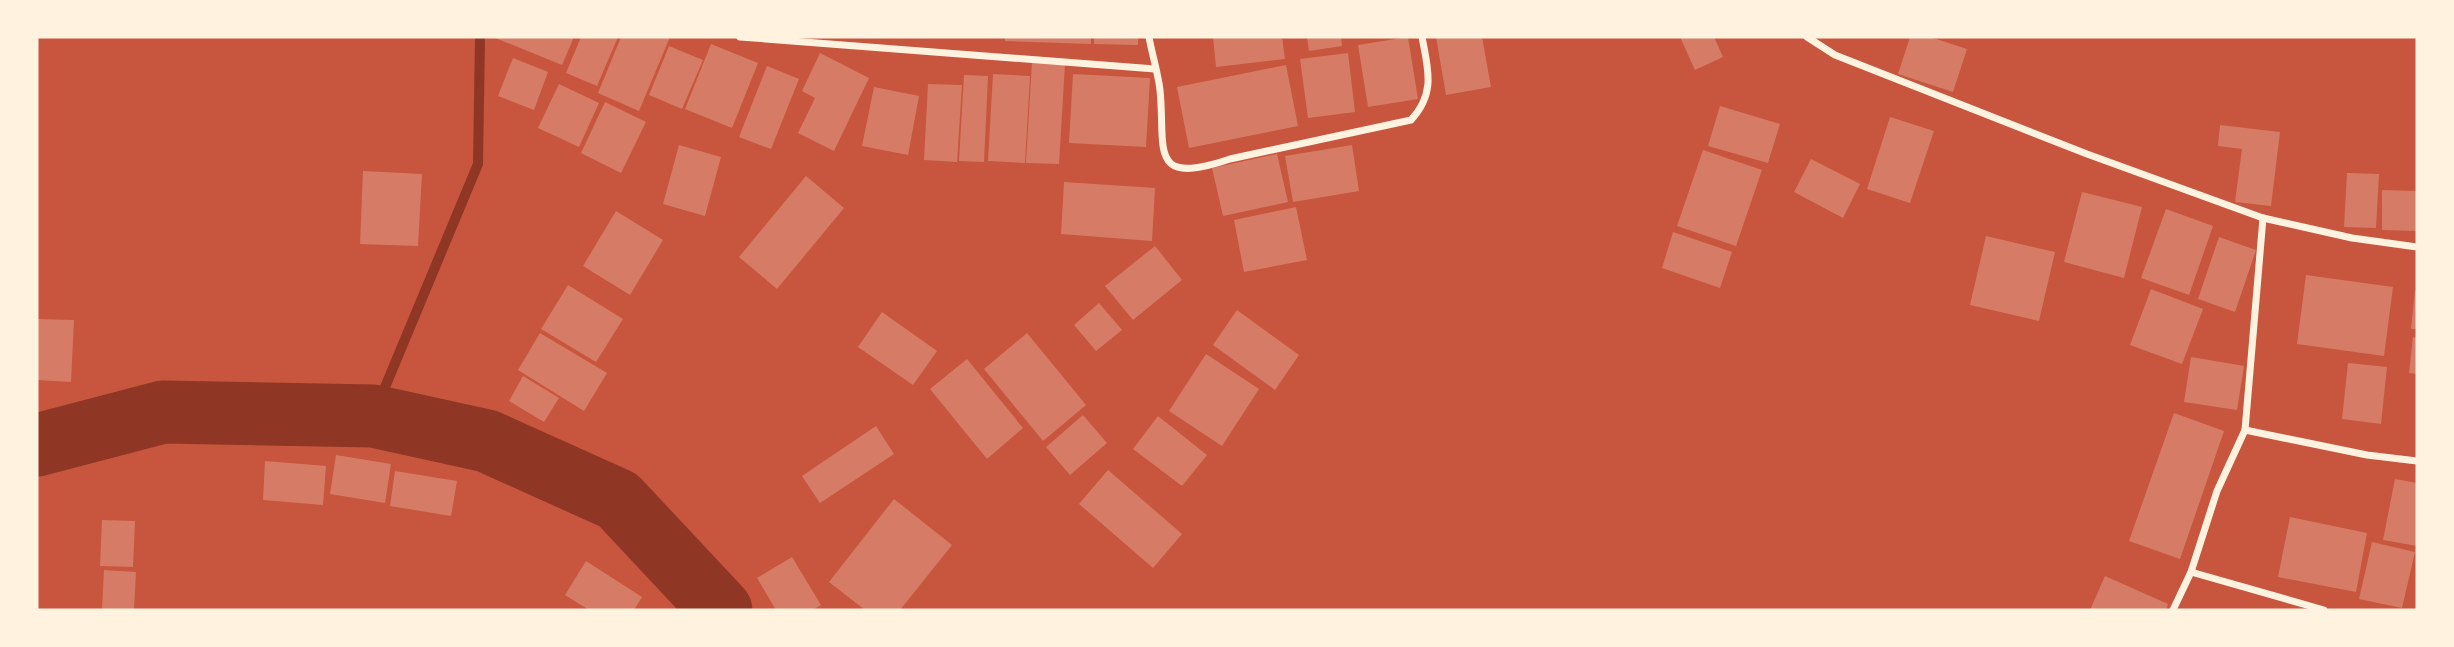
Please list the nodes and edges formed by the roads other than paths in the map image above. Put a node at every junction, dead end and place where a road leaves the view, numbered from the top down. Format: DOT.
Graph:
graph roads {
  1 [pos="740,37"];
  2 [pos="839,37"];
  3 [pos="1149,37"];
  4 [pos="1422,37"];
  5 [pos="1807,37"];
  6 [pos="842,45"];
  7 [pos="1155,69"];
  8 [pos="2263,218"];
  9 [pos="2417,247"];
  10 [pos="2245,430"];
  11 [pos="2417,461"];
  12 [pos="2190,572"];
  13 [pos="2173,610"];
  14 [pos="2324,610"];
  1 -- 6 [label="street"];
  2 -- 6 [label="street"];
  3 -- 7 [label="street"];
  4 -- 7 [label="street"];
  5 -- 8 [label="street"];
  6 -- 7 [label="street"];
  8 -- 9 [label="street"];
  8 -- 10 [label="street"];
  10 -- 11 [label="street"];
  10 -- 12 [label="street"];
  12 -- 13 [label="street"];
  12 -- 14 [label="street"];
}
